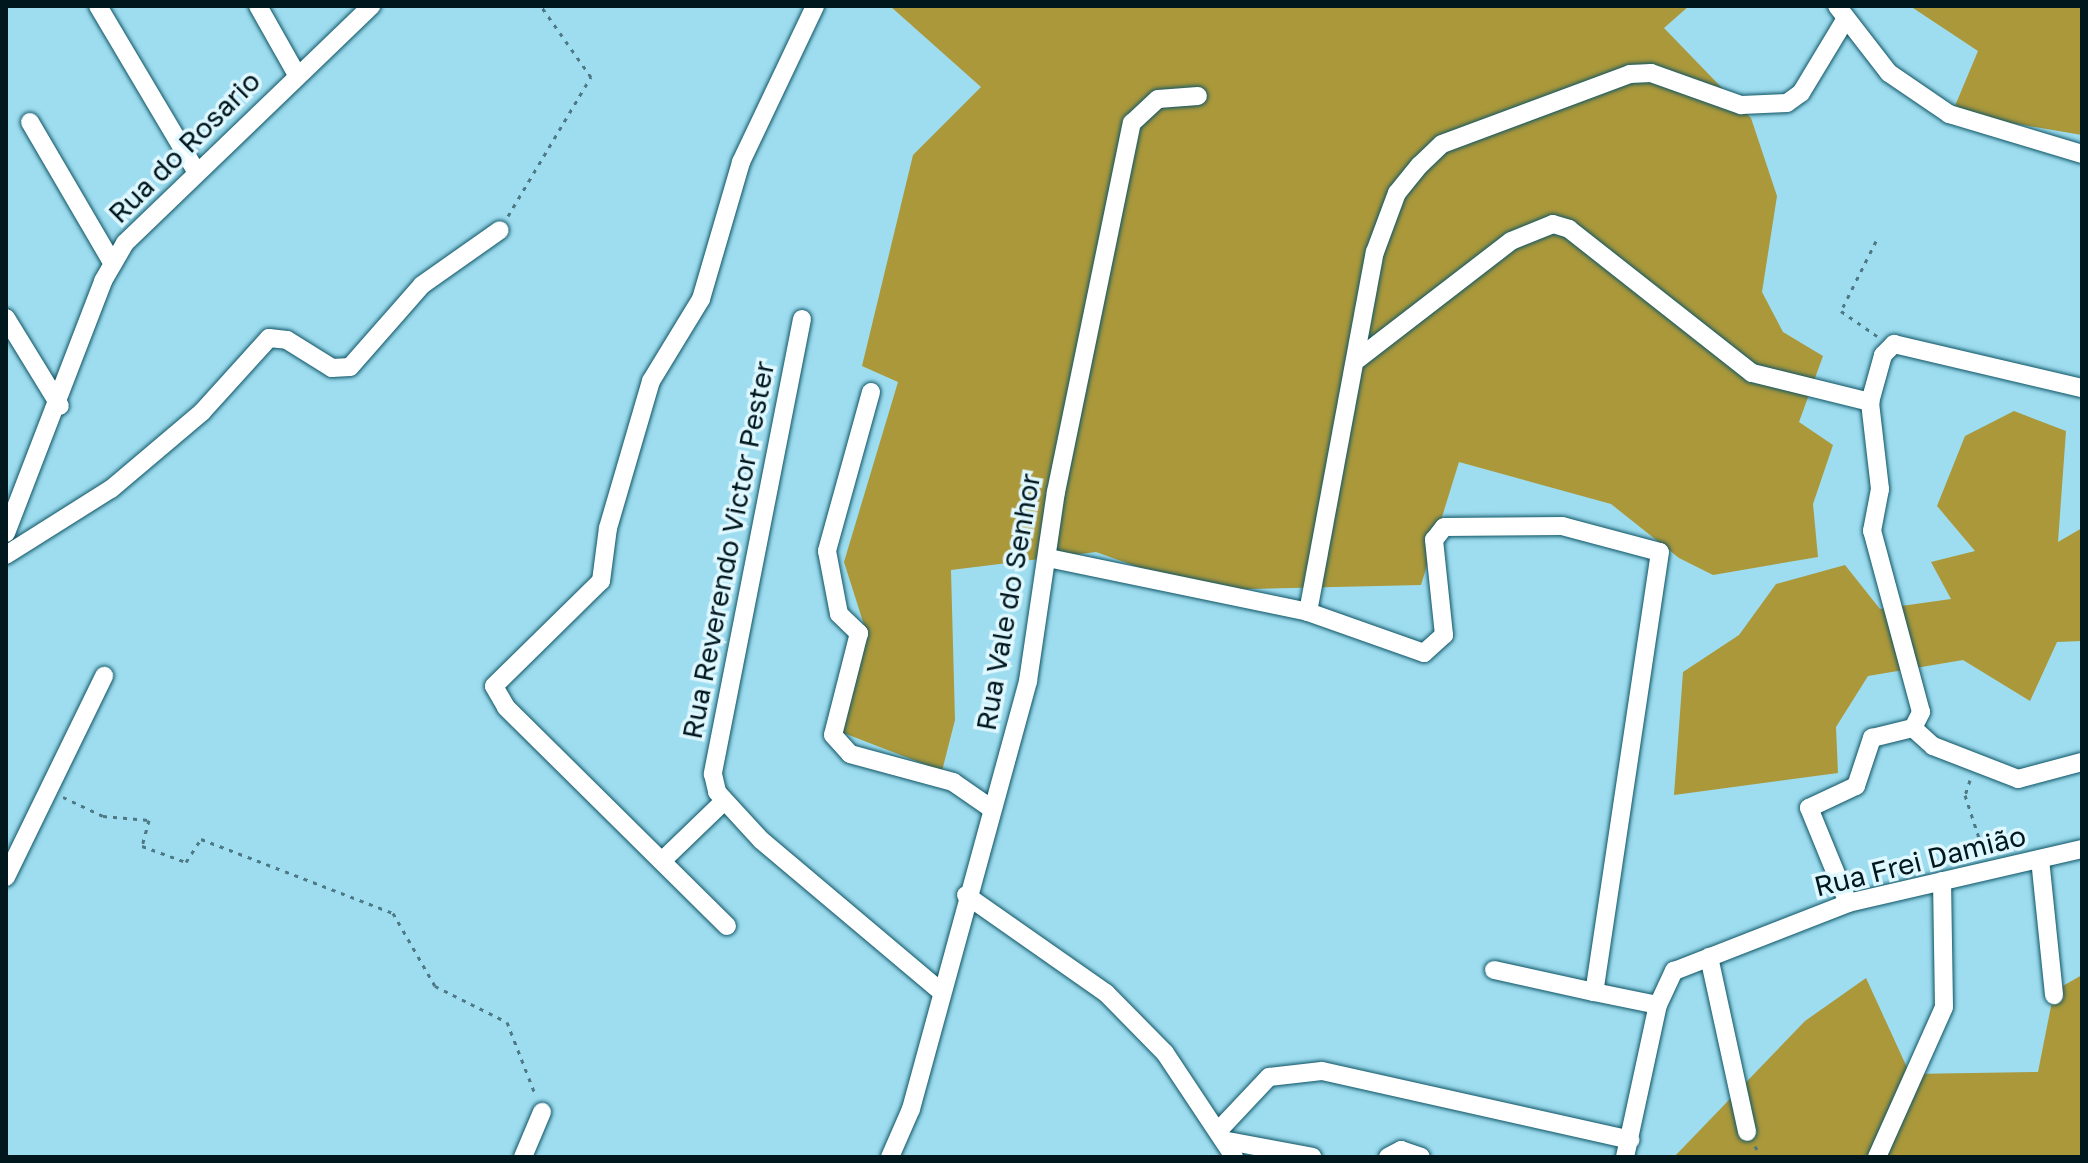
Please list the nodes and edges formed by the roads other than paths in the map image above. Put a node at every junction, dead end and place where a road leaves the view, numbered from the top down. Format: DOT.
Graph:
graph roads {
  1 [pos="98,6"];
  2 [pos="258,6"];
  3 [pos="371,6"];
  4 [pos="815,6"];
  5 [pos="1841,13"];
  6 [pos="297,75"];
  7 [pos="1198,96"];
  8 [pos="30,122"];
  9 [pos="2082,154"];
  10 [pos="196,171"];
  11 [pos="500,230"];
  12 [pos="113,264"];
  13 [pos="6,318"];
  14 [pos="802,319"];
  15 [pos="1358,359"];
  16 [pos="2082,388"];
  17 [pos="871,392"];
  18 [pos="1870,402"];
  19 [pos="60,406"];
  20 [pos="6,533"];
  21 [pos="6,555"];
  22 [pos="1048,558"];
  23 [pos="1308,612"];
  24 [pos="104,676"];
  25 [pos="1913,728"];
  26 [pos="2082,762"];
  27 [pos="720,797"];
  28 [pos="992,809"];
  29 [pos="2082,849"];
  30 [pos="2040,859"];
  31 [pos="663,860"];
  32 [pos="6,877"];
  33 [pos="1942,881"];
  34 [pos="966,895"];
  35 [pos="1848,903"];
  36 [pos="727,926"];
  37 [pos="1709,957"];
  38 [pos="1494,970"];
  39 [pos="939,990"];
  40 [pos="1594,992"];
  41 [pos="2054,995"];
  42 [pos="1658,1005"];
  43 [pos="542,1112"];
  44 [pos="1747,1132"];
  45 [pos="1227,1143"];
  46 [pos="1628,1149"];
  47 [pos="523,1157"];
  48 [pos="890,1157"];
  49 [pos="1313,1157"];
  50 [pos="1388,1157"];
  51 [pos="1421,1157"];
  52 [pos="1877,1157"];
  1 -- 10 [label="street"];
  2 -- 6 [label="street"];
  3 -- 6 [label="street, Rua do Rosario"];
  4 -- 31 [label="street"];
  5 -- 9 [label="street"];
  5 -- 15 [label="street"];
  6 -- 10 [label="street, Rua do Rosario"];
  7 -- 22 [label="street, Rua Vale do Senhor"];
  8 -- 12 [label="street"];
  10 -- 12 [label="street, Rua do Rosario"];
  11 -- 21 [label="street"];
  12 -- 19 [label="street, Rua do Rosario"];
  13 -- 19 [label="street"];
  14 -- 27 [label="street, Rua Reverendo Victor Pester"];
  15 -- 18 [label="street"];
  15 -- 23 [label="street"];
  16 -- 18 [label="street"];
  17 -- 28 [label="street"];
  18 -- 25 [label="street"];
  19 -- 20 [label="street, Rua do Rosario"];
  22 -- 23 [label="street"];
  22 -- 28 [label="street, Rua Vale do Senhor"];
  23 -- 40 [label="street"];
  24 -- 32 [label="street"];
  25 -- 26 [label="street"];
  25 -- 35 [label="street"];
  27 -- 31 [label="street"];
  27 -- 39 [label="street"];
  28 -- 34 [label="street, Rua Vale do Senhor"];
  29 -- 30 [label="street, Rua Frei Damião"];
  30 -- 33 [label="street, Rua Frei Damião"];
  30 -- 41 [label="street"];
  31 -- 36 [label="street"];
  33 -- 35 [label="street, Rua Frei Damião"];
  33 -- 52 [label="street"];
  34 -- 39 [label="street, Rua Vale do Senhor"];
  34 -- 45 [label="street"];
  35 -- 37 [label="street, Rua Frei Damião"];
  37 -- 42 [label="street, Rua Frei Damião"];
  37 -- 44 [label="street"];
  38 -- 40 [label="street"];
  39 -- 48 [label="street, Rua Vale do Senhor"];
  40 -- 42 [label="street"];
  42 -- 46 [label="street, Rua Frei Damião"];
  43 -- 47 [label="street"];
  45 -- 46 [label="street"];
  45 -- 49 [label="street"];
  50 -- 51 [label="street"];
}
